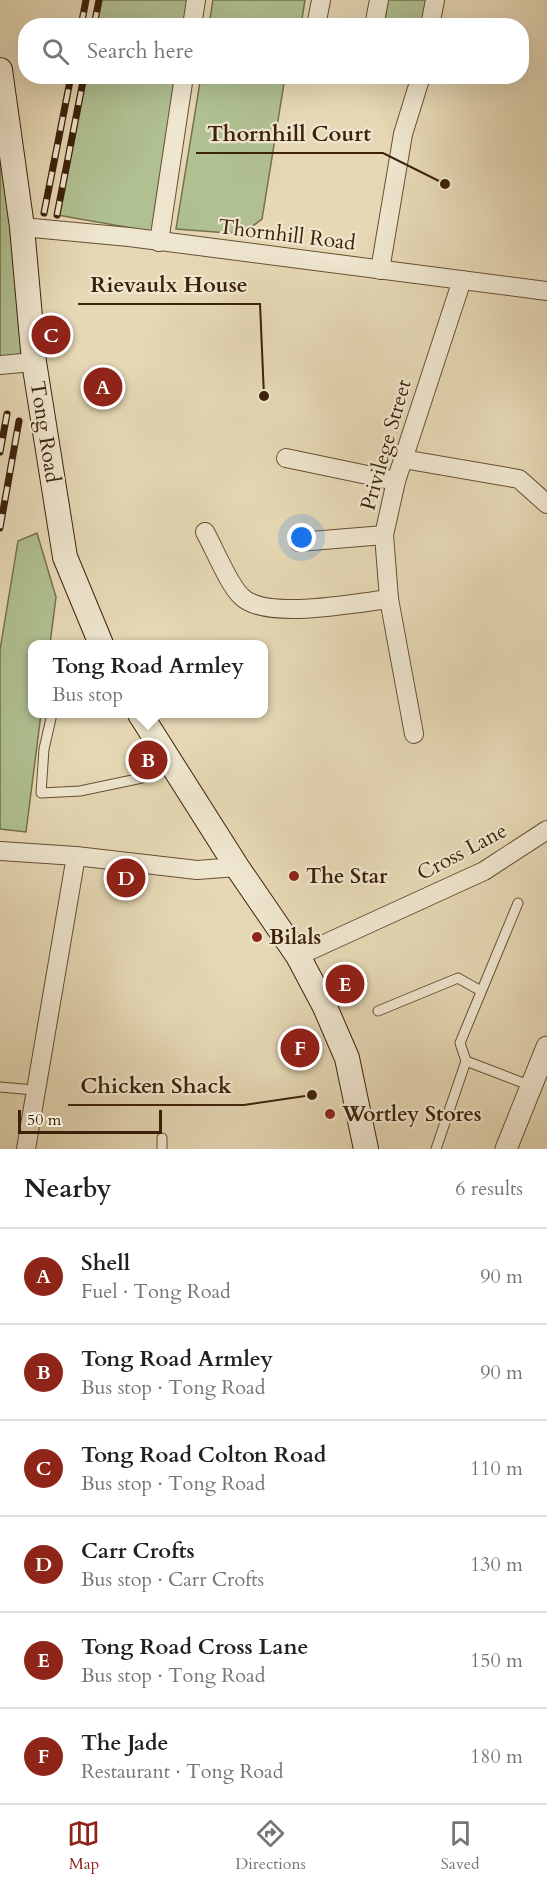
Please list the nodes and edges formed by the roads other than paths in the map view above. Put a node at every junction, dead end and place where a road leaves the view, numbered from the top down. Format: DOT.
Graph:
graph roads {
  1 [pos="196,0"];
  2 [pos="321,0"];
  3 [pos="379,0"];
  4 [pos="435,0"];
  5 [pos="193,18"];
  6 [pos="318,18"];
  7 [pos="376,18"];
  8 [pos="432,18"];
  9 [pos="0,70"];
  10 [pos="183,84"];
  11 [pos="419,84"];
  12 [pos="22,227"];
  13 [pos="159,242"];
  14 [pos="381,270"];
  15 [pos="462,280"];
  16 [pos="547,291"];
  17 [pos="34,362"];
  18 [pos="0,364"];
  19 [pos="286,458"];
  20 [pos="403,459"];
  21 [pos="396,481"];
  22 [pos="547,504"];
  23 [pos="205,532"];
  24 [pos="384,535"];
  25 [pos="299,542"];
  26 [pos="389,599"];
  27 [pos="99,640"];
  28 [pos="51,718"];
  29 [pos="143,718"];
  30 [pos="414,734"];
  31 [pos="142,778"];
  32 [pos="547,830"];
  33 [pos="3,851"];
  34 [pos="76,856"];
  35 [pos="237,867"];
  36 [pos="518,903"];
  37 [pos="298,956"];
  38 [pos="481,991"];
  39 [pos="378,1011"];
  40 [pos="547,1047"];
  41 [pos="466,1061"];
  42 [pos="531,1086"];
  43 [pos="0,1087"];
  44 [pos="34,1090"];
  45 [pos="162,1138"];
  46 [pos="26,1149"];
  47 [pos="162,1149"];
  48 [pos="366,1149"];
  49 [pos="436,1149"];
  50 [pos="506,1149"];
  1 -- 5 [label="street"];
  2 -- 6 [label="street"];
  3 -- 7 [label="street"];
  4 -- 8 [label="street"];
  9 -- 12 [label="main road, Tong Road"];
  10 -- 13 [label="street"];
  11 -- 14 [label="street"];
  12 -- 13 [label="street, Thornhill Road"];
  12 -- 17 [label="main road, Tong Road"];
  13 -- 14 [label="street, Thornhill Road"];
  14 -- 15 [label="street, Thornhill Road"];
  15 -- 16 [label="street, Thornhill Road"];
  15 -- 20 [label="street, Privilege Street"];
  17 -- 18 [label="street"];
  17 -- 27 [label="main road, Tong Road"];
  19 -- 21 [label="street"];
  20 -- 21 [label="street, Privilege Street"];
  20 -- 22 [label="street"];
  21 -- 24 [label="street, Privilege Street"];
  23 -- 26 [label="street"];
  24 -- 25 [label="street"];
  24 -- 26 [label="street, Privilege Street"];
  26 -- 30 [label="street, Privilege Street"];
  28 -- 31 [label="lane"];
  29 -- 35 [label="main road"];
  32 -- 37 [label="street, Cross Lane"];
  33 -- 34 [label="street"];
  34 -- 35 [label="street"];
  34 -- 44 [label="street"];
  35 -- 37 [label="main road"];
  36 -- 38 [label="lane"];
  37 -- 48 [label="main road"];
  38 -- 39 [label="lane"];
  38 -- 41 [label="lane"];
  40 -- 42 [label="street"];
  41 -- 42 [label="lane"];
  41 -- 49 [label="lane"];
  42 -- 50 [label="street"];
  43 -- 44 [label="lane"];
  44 -- 46 [label="street"];
  45 -- 47 [label="lane"];
}
